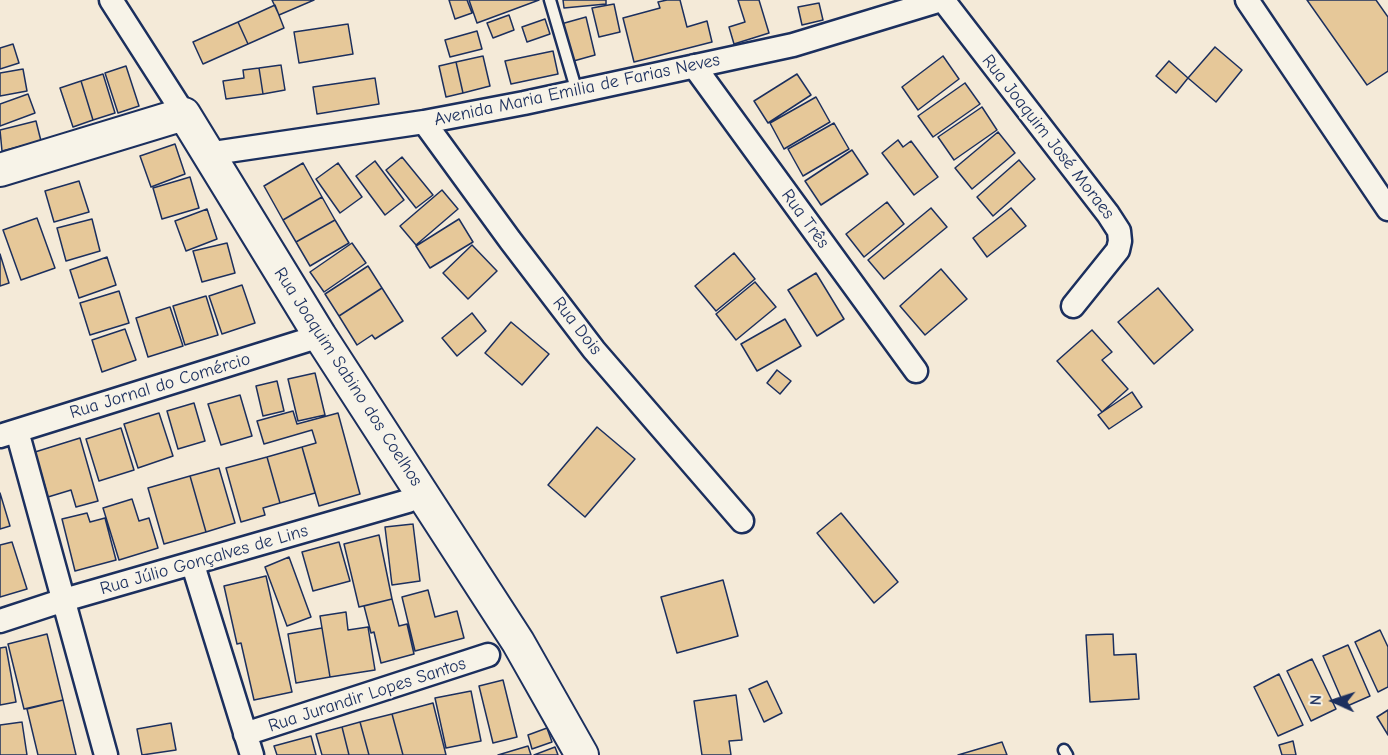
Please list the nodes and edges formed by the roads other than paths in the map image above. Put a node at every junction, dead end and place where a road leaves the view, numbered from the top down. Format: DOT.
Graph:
graph roads {
  1 [pos="111,0"];
  2 [pos="550,0"];
  3 [pos="942,0"];
  4 [pos="1247,0"];
  5 [pos="694,66"];
  6 [pos="577,92"];
  7 [pos="184,114"];
  8 [pos="424,122"];
  9 [pos="207,154"];
  10 [pos="0,170"];
  11 [pos="1388,209"];
  12 [pos="1073,306"];
  13 [pos="320,336"];
  14 [pos="916,371"];
  15 [pos="8,434"];
  16 [pos="408,501"];
  17 [pos="742,521"];
  18 [pos="193,565"];
  19 [pos="64,600"];
  20 [pos="0,621"];
  21 [pos="488,656"];
  22 [pos="249,745"];
  23 [pos="106,755"];
  24 [pos="582,755"];
  1 -- 7 [label="street, Rua Joaquim Sabino dos Coelhos"];
  2 -- 6 [label="lane"];
  3 -- 5 [label="street, Avenida Maria Emilia de Farias Neves"];
  3 -- 12 [label="street, Rua Joaquim José Moraes"];
  4 -- 11 [label="street"];
  5 -- 6 [label="street, Avenida Maria Emilia de Farias Neves"];
  5 -- 14 [label="street, Rua Três"];
  6 -- 8 [label="street, Avenida Maria Emilia de Farias Neves"];
  7 -- 9 [label="main road, Rua Joaquim Sabino dos Coelhos"];
  7 -- 10 [label="main road"];
  8 -- 9 [label="street, Avenida Maria Emilia de Farias Neves"];
  8 -- 17 [label="street, Rua Dois"];
  9 -- 13 [label="main road, Rua Joaquim Sabino dos Coelhos"];
  13 -- 15 [label="street, Rua Jornal do Comércio"];
  13 -- 24 [label="main road, Rua Joaquim Sabino dos Coelhos"];
  15 -- 19 [label="street"];
  16 -- 18 [label="street, Rua Júlio Gonçalves de Lins"];
  18 -- 19 [label="street, Rua Júlio Gonçalves de Lins"];
  18 -- 22 [label="street"];
  19 -- 20 [label="street, Rua Júlio Gonçalves de Lins"];
  19 -- 23 [label="street"];
  21 -- 22 [label="street, Rua Jurandir Lopes Santos"];
}
